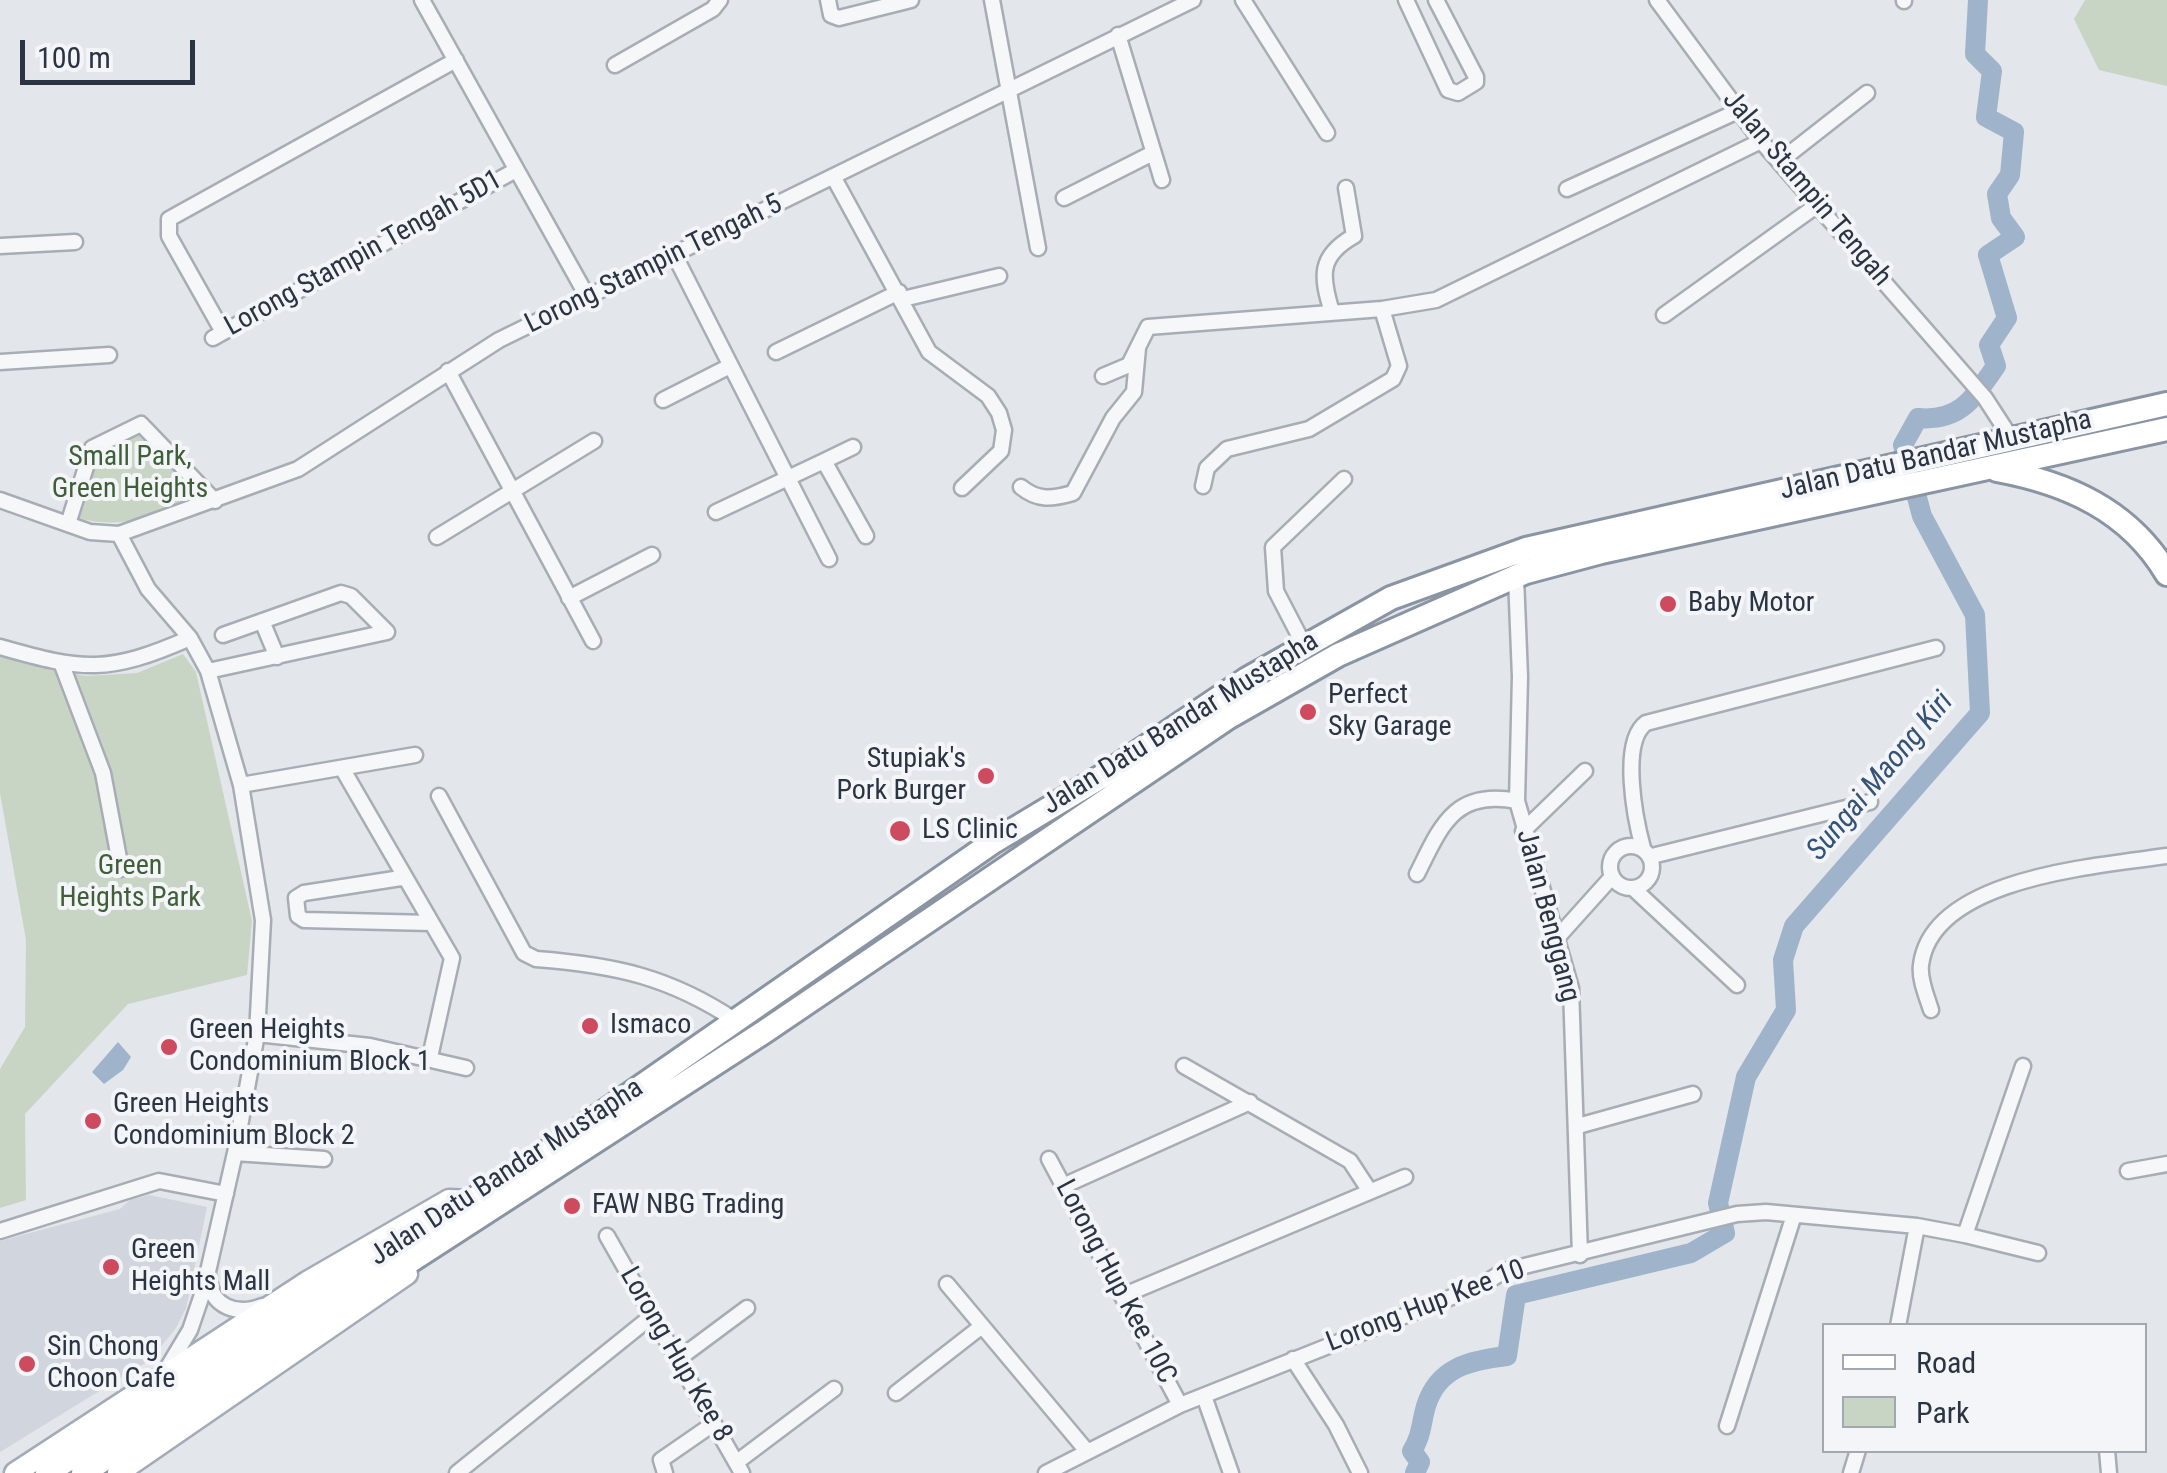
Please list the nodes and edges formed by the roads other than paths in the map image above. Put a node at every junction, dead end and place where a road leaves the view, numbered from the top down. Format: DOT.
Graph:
graph roads {
  1 [pos="422,0"];
  2 [pos="720,0"];
  3 [pos="828,0"];
  4 [pos="911,0"];
  5 [pos="992,0"];
  6 [pos="1193,0"];
  7 [pos="1243,0"];
  8 [pos="1406,0"];
  9 [pos="1436,0"];
  10 [pos="1656,0"];
  11 [pos="1118,35"];
  12 [pos="456,60"];
  13 [pos="616,65"];
  14 [pos="1007,88"];
  15 [pos="1867,92"];
  16 [pos="1738,111"];
  17 [pos="1326,133"];
  18 [pos="1761,141"];
  19 [pos="1152,154"];
  20 [pos="1779,162"];
  21 [pos="516,170"];
  22 [pos="834,178"];
  23 [pos="1162,180"];
  24 [pos="1346,188"];
  25 [pos="1567,189"];
  26 [pos="1064,198"];
  27 [pos="1816,206"];
  28 [pos="75,242"];
  29 [pos="0,246"];
  30 [pos="1038,248"];
  31 [pos="675,256"];
  32 [pos="999,276"];
  33 [pos="587,296"];
  34 [pos="901,296"];
  35 [pos="1382,309"];
  36 [pos="1332,312"];
  37 [pos="1664,315"];
  38 [pos="1138,344"];
  39 [pos="776,352"];
  40 [pos="110,355"];
  41 [pos="0,362"];
  42 [pos="730,366"];
  43 [pos="448,370"];
  44 [pos="1104,376"];
  45 [pos="663,400"];
  46 [pos="2109,416"];
  47 [pos="2166,421"];
  48 [pos="2011,438"];
  49 [pos="2128,438"];
  50 [pos="594,440"];
  51 [pos="853,447"];
  52 [pos="824,461"];
  53 [pos="1984,468"];
  54 [pos="1911,473"];
  55 [pos="786,478"];
  56 [pos="1344,479"];
  57 [pos="1203,486"];
  58 [pos="514,487"];
  59 [pos="1021,487"];
  60 [pos="962,488"];
  61 [pos="0,500"];
  62 [pos="215,500"];
  63 [pos="716,512"];
  64 [pos="68,524"];
  65 [pos="120,534"];
  66 [pos="866,536"];
  67 [pos="437,538"];
  68 [pos="652,554"];
  69 [pos="828,559"];
  70 [pos="2167,574"];
  71 [pos="1516,576"];
  72 [pos="569,598"];
  73 [pos="262,621"];
  74 [pos="223,636"];
  75 [pos="190,638"];
  76 [pos="593,641"];
  77 [pos="1304,645"];
  78 [pos="0,646"];
  79 [pos="1936,648"];
  80 [pos="277,657"];
  81 [pos="62,665"];
  82 [pos="208,671"];
  83 [pos="415,755"];
  84 [pos="342,768"];
  85 [pos="1585,772"];
  86 [pos="242,785"];
  87 [pos="439,796"];
  88 [pos="1517,801"];
  89 [pos="1870,802"];
  90 [pos="1635,817"];
  91 [pos="1523,831"];
  92 [pos="1626,845"];
  93 [pos="1647,852"];
  94 [pos="2167,856"];
  95 [pos="122,869"];
  96 [pos="1417,874"];
  97 [pos="401,878"];
  98 [pos="1614,883"];
  99 [pos="972,888"];
  100 [pos="926,889"];
  101 [pos="1635,890"];
  102 [pos="431,923"];
  103 [pos="1557,938"];
  104 [pos="1736,985"];
  105 [pos="1930,1010"];
  106 [pos="736,1022"];
  107 [pos="257,1034"];
  108 [pos="430,1057"];
  109 [pos="1184,1066"];
  110 [pos="2024,1066"];
  111 [pos="466,1068"];
  112 [pos="1693,1094"];
  113 [pos="1250,1102"];
  114 [pos="1578,1126"];
  115 [pos="235,1153"];
  116 [pos="324,1159"];
  117 [pos="1049,1159"];
  118 [pos="2167,1164"];
  119 [pos="2128,1171"];
  120 [pos="1405,1177"];
  121 [pos="1063,1186"];
  122 [pos="1369,1190"];
  123 [pos="226,1194"];
  124 [pos="476,1208"];
  125 [pos="1794,1214"];
  126 [pos="1917,1226"];
  127 [pos="0,1231"];
  128 [pos="1965,1235"];
  129 [pos="607,1236"];
  130 [pos="2038,1252"];
  131 [pos="1580,1255"];
  132 [pos="209,1272"];
  133 [pos="947,1284"];
  134 [pos="1122,1296"];
  135 [pos="281,1299"];
  136 [pos="747,1308"];
  137 [pos="652,1316"];
  138 [pos="1899,1323"];
  139 [pos="982,1326"];
  140 [pos="677,1360"];
  141 [pos="1293,1360"];
  142 [pos="834,1389"];
  143 [pos="896,1394"];
  144 [pos="166,1396"];
  145 [pos="1204,1396"];
  146 [pos="1180,1405"];
  147 [pos="713,1424"];
  148 [pos="1727,1426"];
  149 [pos="1086,1450"];
  150 [pos="740,1467"];
  151 [pos="15,1473"];
  152 [pos="47,1473"];
  153 [pos="83,1473"];
  154 [pos="118,1473"];
  155 [pos="457,1473"];
  156 [pos="664,1473"];
  157 [pos="1046,1473"];
  158 [pos="1231,1473"];
  159 [pos="1360,1473"];
  1 -- 12 [label="street"];
  2 -- 13 [label="street"];
  3 -- 4 [label="street"];
  5 -- 14 [label="street"];
  6 -- 11 [label="street, Lorong Stampin Tengah 5"];
  7 -- 17 [label="street"];
  8 -- 9 [label="street"];
  10 -- 16 [label="street, Jalan Stampin Tengah"];
  11 -- 14 [label="street, Lorong Stampin Tengah 5"];
  11 -- 19 [label="street"];
  12 -- 21 [label="street"];
  12 -- 21 [label="street, Lorong Stampin Tengah 5D1"];
  14 -- 22 [label="street, Lorong Stampin Tengah 5"];
  14 -- 30 [label="street"];
  15 -- 20 [label="street"];
  16 -- 18 [label="street, Jalan Stampin Tengah"];
  16 -- 25 [label="street"];
  18 -- 20 [label="street, Jalan Stampin Tengah"];
  18 -- 35 [label="street"];
  19 -- 23 [label="street"];
  19 -- 26 [label="street"];
  20 -- 27 [label="street, Jalan Stampin Tengah"];
  21 -- 33 [label="street"];
  22 -- 31 [label="street, Lorong Stampin Tengah 5"];
  22 -- 34 [label="street"];
  24 -- 36 [label="street"];
  27 -- 37 [label="street"];
  27 -- 48 [label="street, Jalan Stampin Tengah"];
  28 -- 29 [label="street"];
  31 -- 33 [label="street, Lorong Stampin Tengah 5"];
  31 -- 42 [label="street"];
  32 -- 34 [label="street"];
  33 -- 43 [label="street, Lorong Stampin Tengah 5"];
  34 -- 39 [label="street"];
  34 -- 60 [label="street"];
  35 -- 36 [label="street"];
  35 -- 57 [label="street"];
  36 -- 38 [label="street"];
  38 -- 44 [label="street"];
  38 -- 59 [label="street"];
  40 -- 41 [label="street"];
  42 -- 45 [label="street"];
  42 -- 55 [label="street"];
  43 -- 58 [label="street"];
  43 -- 62 [label="street, Lorong Stampin Tengah 5"];
  46 -- 47 [label="highway, Jalan Datu Bandar Mustapha"];
  46 -- 48 [label="highway, Jalan Datu Bandar Mustapha"];
  46 -- 49 [label="highway"];
  47 -- 49 [label="highway, Jalan Datu Bandar Mustapha"];
  48 -- 54 [label="highway, Jalan Datu Bandar Mustapha"];
  49 -- 53 [label="highway, Jalan Datu Bandar Mustapha"];
  50 -- 58 [label="street"];
  51 -- 52 [label="street"];
  52 -- 55 [label="street"];
  52 -- 66 [label="street"];
  53 -- 54 [label="highway, Jalan Datu Bandar Mustapha"];
  53 -- 70 [label="highway"];
  54 -- 71 [label="highway, Jalan Datu Bandar Mustapha"];
  54 -- 77 [label="highway, Jalan Datu Bandar Mustapha"];
  55 -- 63 [label="street"];
  55 -- 69 [label="street"];
  56 -- 77 [label="street"];
  58 -- 67 [label="street"];
  58 -- 72 [label="street"];
  61 -- 64 [label="street"];
  62 -- 64 [label="street"];
  62 -- 65 [label="street, Lorong Stampin Tengah 5"];
  64 -- 65 [label="street"];
  65 -- 75 [label="street"];
  68 -- 72 [label="street"];
  71 -- 88 [label="street, Jalan Benggang"];
  71 -- 99 [label="highway, Jalan Datu Bandar Mustapha"];
  72 -- 76 [label="street"];
  73 -- 74 [label="street"];
  73 -- 80 [label="street"];
  73 -- 80 [label="street"];
  75 -- 81 [label="street"];
  75 -- 82 [label="street"];
  77 -- 100 [label="highway, Jalan Datu Bandar Mustapha"];
  78 -- 81 [label="street"];
  79 -- 90 [label="street"];
  80 -- 82 [label="street"];
  81 -- 95 [label="street"];
  82 -- 86 [label="street"];
  83 -- 84 [label="street"];
  84 -- 86 [label="street"];
  84 -- 97 [label="street"];
  85 -- 91 [label="street"];
  86 -- 107 [label="street"];
  87 -- 106 [label="street"];
  88 -- 91 [label="street, Jalan Benggang"];
  88 -- 96 [label="street"];
  89 -- 93 [label="street"];
  90 -- 92 [label="street"];
  90 -- 93 [label="street"];
  91 -- 103 [label="street, Jalan Benggang"];
  92 -- 93 [label="street"];
  92 -- 98 [label="street"];
  93 -- 101 [label="street"];
  94 -- 105 [label="street"];
  97 -- 102 [label="street"];
  97 -- 102 [label="street"];
  98 -- 101 [label="street"];
  98 -- 103 [label="street"];
  99 -- 100 [label="main road"];
  99 -- 124 [label="highway, Jalan Datu Bandar Mustapha"];
  100 -- 106 [label="highway, Jalan Datu Bandar Mustapha"];
  101 -- 104 [label="street"];
  102 -- 108 [label="street"];
  103 -- 114 [label="street, Jalan Benggang"];
  106 -- 124 [label="highway, Jalan Datu Bandar Mustapha"];
  107 -- 108 [label="street"];
  107 -- 115 [label="street"];
  108 -- 111 [label="street"];
  109 -- 113 [label="street"];
  110 -- 128 [label="street"];
  112 -- 114 [label="street"];
  113 -- 121 [label="street"];
  113 -- 122 [label="street"];
  114 -- 131 [label="street, Jalan Benggang"];
  115 -- 116 [label="street"];
  115 -- 123 [label="street"];
  117 -- 121 [label="street, Lorong Hup Kee 10C"];
  118 -- 119 [label="street"];
  120 -- 122 [label="street"];
  121 -- 134 [label="street, Lorong Hup Kee 10C"];
  122 -- 134 [label="street"];
  123 -- 127 [label="street"];
  123 -- 132 [label="street"];
  124 -- 135 [label="main road"];
  124 -- 144 [label="highway, Jalan Datu Bandar Mustapha"];
  124 -- 154 [label="main road"];
  125 -- 126 [label="street, Lorong Hup Kee 10"];
  125 -- 131 [label="street, Lorong Hup Kee 10"];
  125 -- 148 [label="street"];
  126 -- 128 [label="street, Lorong Hup Kee 10"];
  126 -- 138 [label="street"];
  128 -- 130 [label="street, Lorong Hup Kee 10"];
  129 -- 137 [label="street, Lorong Hup Kee 8"];
  131 -- 141 [label="street, Lorong Hup Kee 10"];
  132 -- 135 [label="street"];
  132 -- 144 [label="street"];
  133 -- 139 [label="street"];
  134 -- 146 [label="street, Lorong Hup Kee 10C"];
  135 -- 144 [label="main road"];
  136 -- 140 [label="street"];
  137 -- 140 [label="street, Lorong Hup Kee 8"];
  137 -- 155 [label="street"];
  139 -- 143 [label="street"];
  139 -- 149 [label="street"];
  140 -- 147 [label="street, Lorong Hup Kee 8"];
  141 -- 145 [label="street, Lorong Hup Kee 10"];
  141 -- 159 [label="street"];
  142 -- 150 [label="street"];
  144 -- 151 [label="main road"];
  144 -- 152 [label="highway"];
  144 -- 153 [label="highway"];
  145 -- 146 [label="street, Lorong Hup Kee 10"];
  145 -- 158 [label="street"];
  146 -- 149 [label="street, Lorong Hup Kee 10"];
  147 -- 150 [label="street, Lorong Hup Kee 8"];
  147 -- 156 [label="street"];
  149 -- 157 [label="street, Lorong Hup Kee 10"];
}
